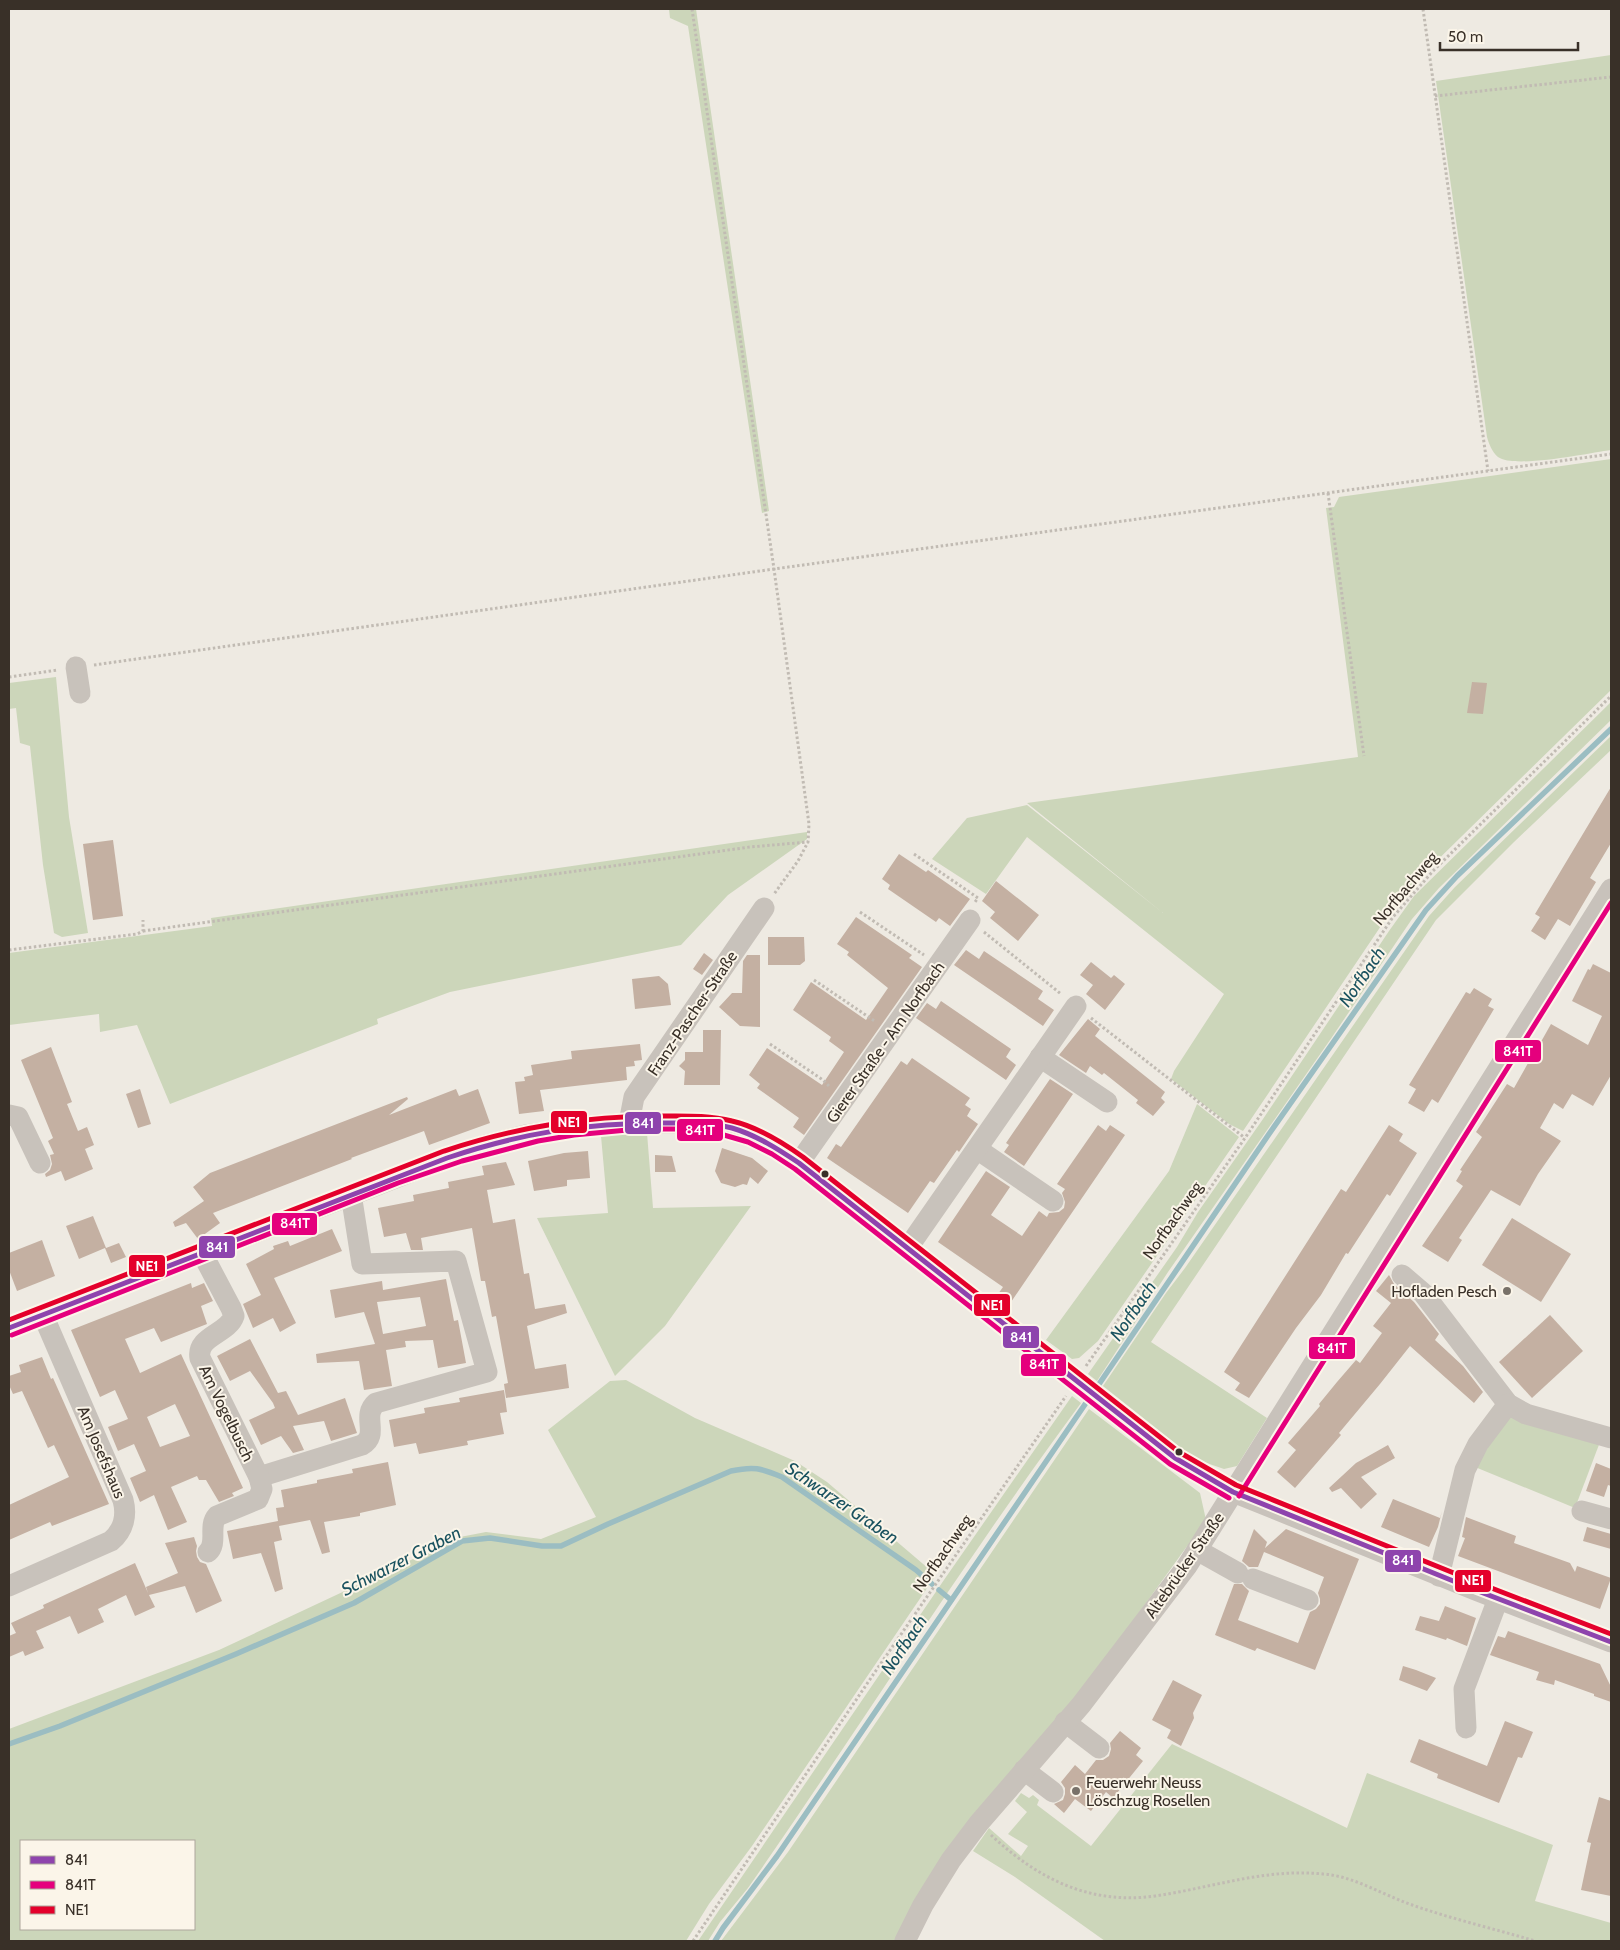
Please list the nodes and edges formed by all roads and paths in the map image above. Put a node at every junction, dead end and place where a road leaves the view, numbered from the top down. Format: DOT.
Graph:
graph roads {
  1 [pos="692,9"];
  2 [pos="1423,9"];
  3 [pos="1611,77"];
  4 [pos="1435,96"];
  5 [pos="1611,454"];
  6 [pos="1488,471"];
  7 [pos="1328,492"];
  8 [pos="774,569"];
  9 [pos="76,667"];
  10 [pos="9,677"];
  11 [pos="80,693"];
  12 [pos="1611,696"];
  13 [pos="1364,756"];
  14 [pos="808,842"];
  15 [pos="914,854"];
  16 [pos="1611,889"];
  17 [pos="767,904"];
  18 [pos="860,912"];
  19 [pos="143,920"];
  20 [pos="970,920"];
  21 [pos="143,930"];
  22 [pos="9,950"];
  23 [pos="938,966"];
  24 [pos="814,980"];
  25 [pos="1076,1006"];
  26 [pos="892,1032"];
  27 [pos="770,1044"];
  28 [pos="1040,1057"];
  29 [pos="846,1098"];
  30 [pos="1107,1102"];
  31 [pos="9,1115"];
  32 [pos="629,1123"];
  33 [pos="1245,1138"];
  34 [pos="976,1149"];
  35 [pos="40,1163"];
  36 [pos="799,1163"];
  37 [pos="351,1194"];
  38 [pos="1053,1201"];
  39 [pos="907,1249"];
  40 [pos="202,1253"];
  41 [pos="1391,1267"];
  42 [pos="43,1315"];
  43 [pos="9,1328"];
  44 [pos="1078,1383"];
  45 [pos="1508,1404"];
  46 [pos="1609,1437"];
  47 [pos="259,1477"];
  48 [pos="1233,1492"];
  49 [pos="1582,1511"];
  50 [pos="1611,1519"];
  51 [pos="1197,1550"];
  52 [pos="208,1552"];
  53 [pos="1439,1576"];
  54 [pos="9,1586"];
  55 [pos="1498,1599"];
  56 [pos="1308,1600"];
  57 [pos="1611,1642"];
  58 [pos="1065,1722"];
  59 [pos="1466,1728"];
  60 [pos="1099,1748"];
  61 [pos="1024,1770"];
  62 [pos="1053,1792"];
  63 [pos="1000,1843"];
  64 [pos="693,1941"];
  65 [pos="905,1941"];
  66 [pos="1535,1941"];
  1 -- 8 [label="path"];
  2 -- 4 [label="path"];
  3 -- 4 [label="path"];
  4 -- 6 [label="path"];
  5 -- 6 [label="path"];
  6 -- 7 [label="path"];
  7 -- 8 [label="path"];
  7 -- 13 [label="path"];
  8 -- 9 [label="path"];
  8 -- 14 [label="path"];
  9 -- 10 [label="path"];
  9 -- 11 [label="street"];
  12 -- 33 [label="path, Norfbachweg"];
  14 -- 17 [label="path"];
  14 -- 21 [label="path"];
  15 -- 20 [label="path"];
  16 -- 41 [label="street, Altebrücker Straße"];
  17 -- 32 [label="street, Franz-Pascher-Straße"];
  18 -- 23 [label="path"];
  19 -- 21 [label="path"];
  20 -- 23 [label="street, Gierer Straße - Am Norfbach"];
  20 -- 25 [label="path"];
  21 -- 22 [label="path"];
  23 -- 26 [label="street, Gierer Straße - Am Norfbach"];
  24 -- 26 [label="path"];
  25 -- 28 [label="street"];
  25 -- 33 [label="path"];
  26 -- 29 [label="street, Gierer Straße - Am Norfbach"];
  27 -- 29 [label="path"];
  28 -- 30 [label="street"];
  28 -- 34 [label="street"];
  29 -- 36 [label="street, Gierer Straße - Am Norfbach"];
  31 -- 35 [label="street"];
  32 -- 36 [label="street"];
  32 -- 37 [label="street"];
  33 -- 44 [label="path, Norfbachweg"];
  34 -- 38 [label="street"];
  34 -- 39 [label="street"];
  36 -- 39 [label="street"];
  37 -- 40 [label="street"];
  37 -- 47 [label="street, Am Vogelbusch"];
  39 -- 44 [label="street"];
  40 -- 42 [label="street"];
  40 -- 47 [label="street, Am Vogelbusch"];
  41 -- 45 [label="street"];
  41 -- 48 [label="street, Altebrücker Straße"];
  42 -- 43 [label="street"];
  42 -- 54 [label="street, Am Josefshaus"];
  44 -- 48 [label="street"];
  44 -- 64 [label="path, Norfbachweg"];
  45 -- 46 [label="street"];
  45 -- 53 [label="street"];
  47 -- 52 [label="street, Am Vogelbusch"];
  48 -- 51 [label="street, Altebrücker Straße"];
  48 -- 53 [label="street"];
  49 -- 50 [label="street"];
  51 -- 56 [label="street"];
  51 -- 58 [label="street, Altebrücker Straße"];
  53 -- 55 [label="street"];
  55 -- 57 [label="street"];
  55 -- 59 [label="street"];
  58 -- 60 [label="street"];
  58 -- 61 [label="street, Altebrücker Straße"];
  61 -- 62 [label="street"];
  61 -- 65 [label="street, Altebrücker Straße"];
  63 -- 66 [label="path"];
}
